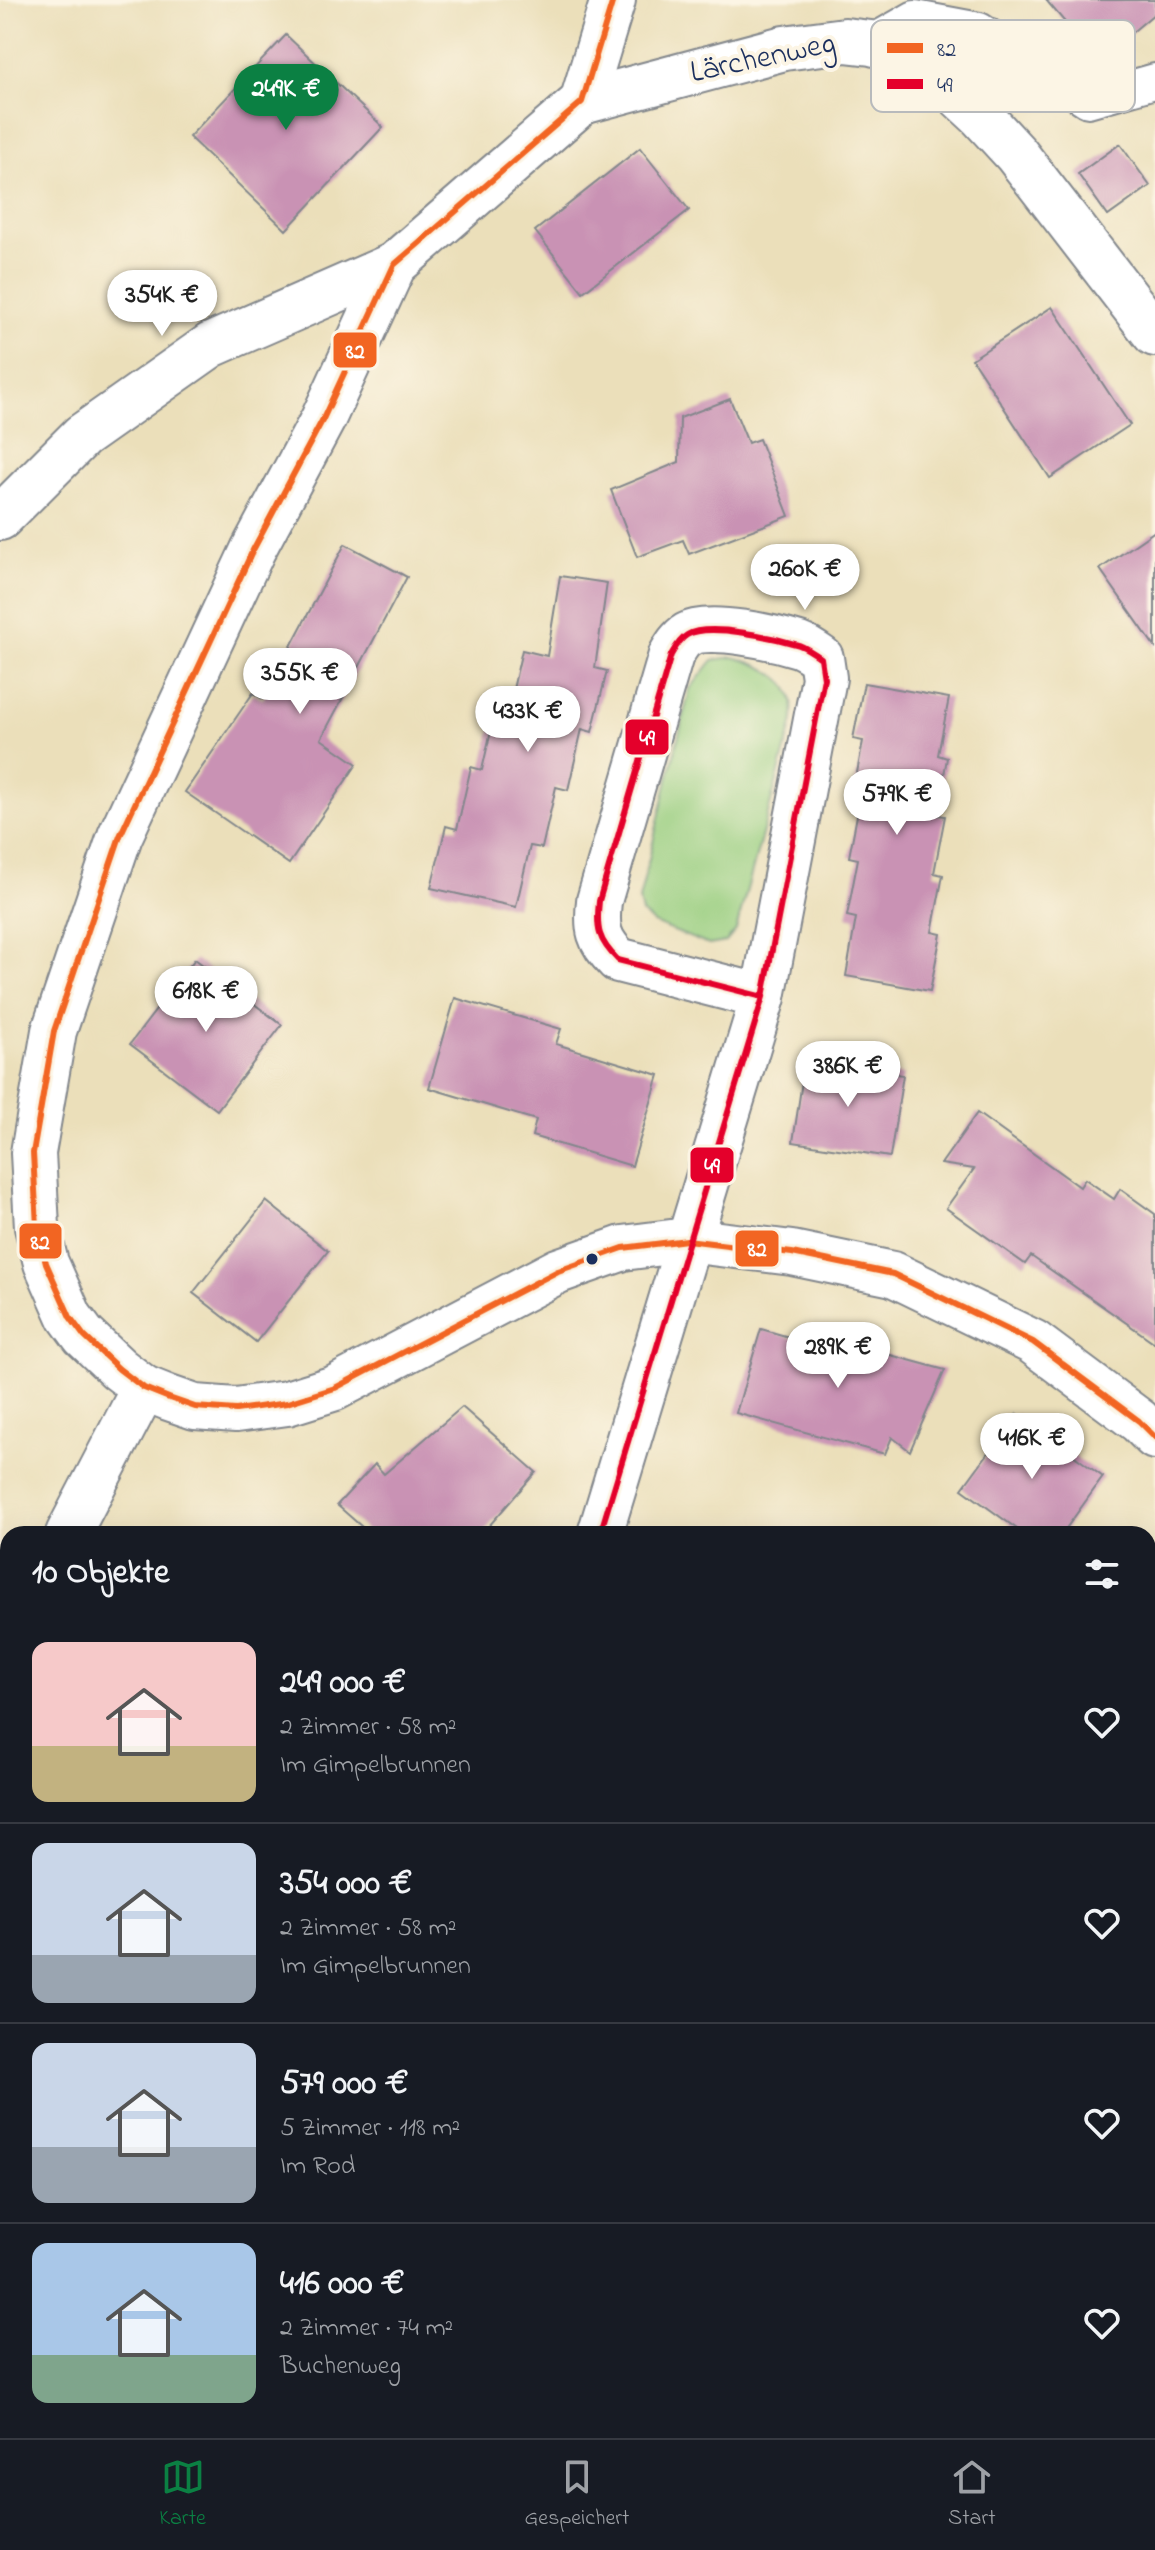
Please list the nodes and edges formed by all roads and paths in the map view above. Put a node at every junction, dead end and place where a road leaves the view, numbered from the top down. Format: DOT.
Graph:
graph roads {
  1 [pos="613,0"];
  2 [pos="871,43"];
  3 [pos="1155,81"];
  4 [pos="1135,87"];
  5 [pos="582,102"];
  6 [pos="977,112"];
  7 [pos="394,265"];
  8 [pos="1155,334"];
  9 [pos="0,518"];
  10 [pos="763,997"];
  11 [pos="687,1240"];
  12 [pos="144,1388"];
  13 [pos="1155,1437"];
  14 [pos="72,1526"];
  15 [pos="602,1526"];
  1 -- 5 [label="street"];
  2 -- 5 [label="street, Lärchenweg"];
  3 -- 4 [label="lane"];
  5 -- 7 [label="street"];
  6 -- 8 [label="street, Lärchenweg"];
  7 -- 9 [label="street"];
  7 -- 12 [label="street"];
  10 -- 10 [label="street"];
  10 -- 11 [label="street"];
  11 -- 12 [label="street"];
  11 -- 13 [label="street"];
  11 -- 15 [label="street"];
  12 -- 14 [label="street"];
}
